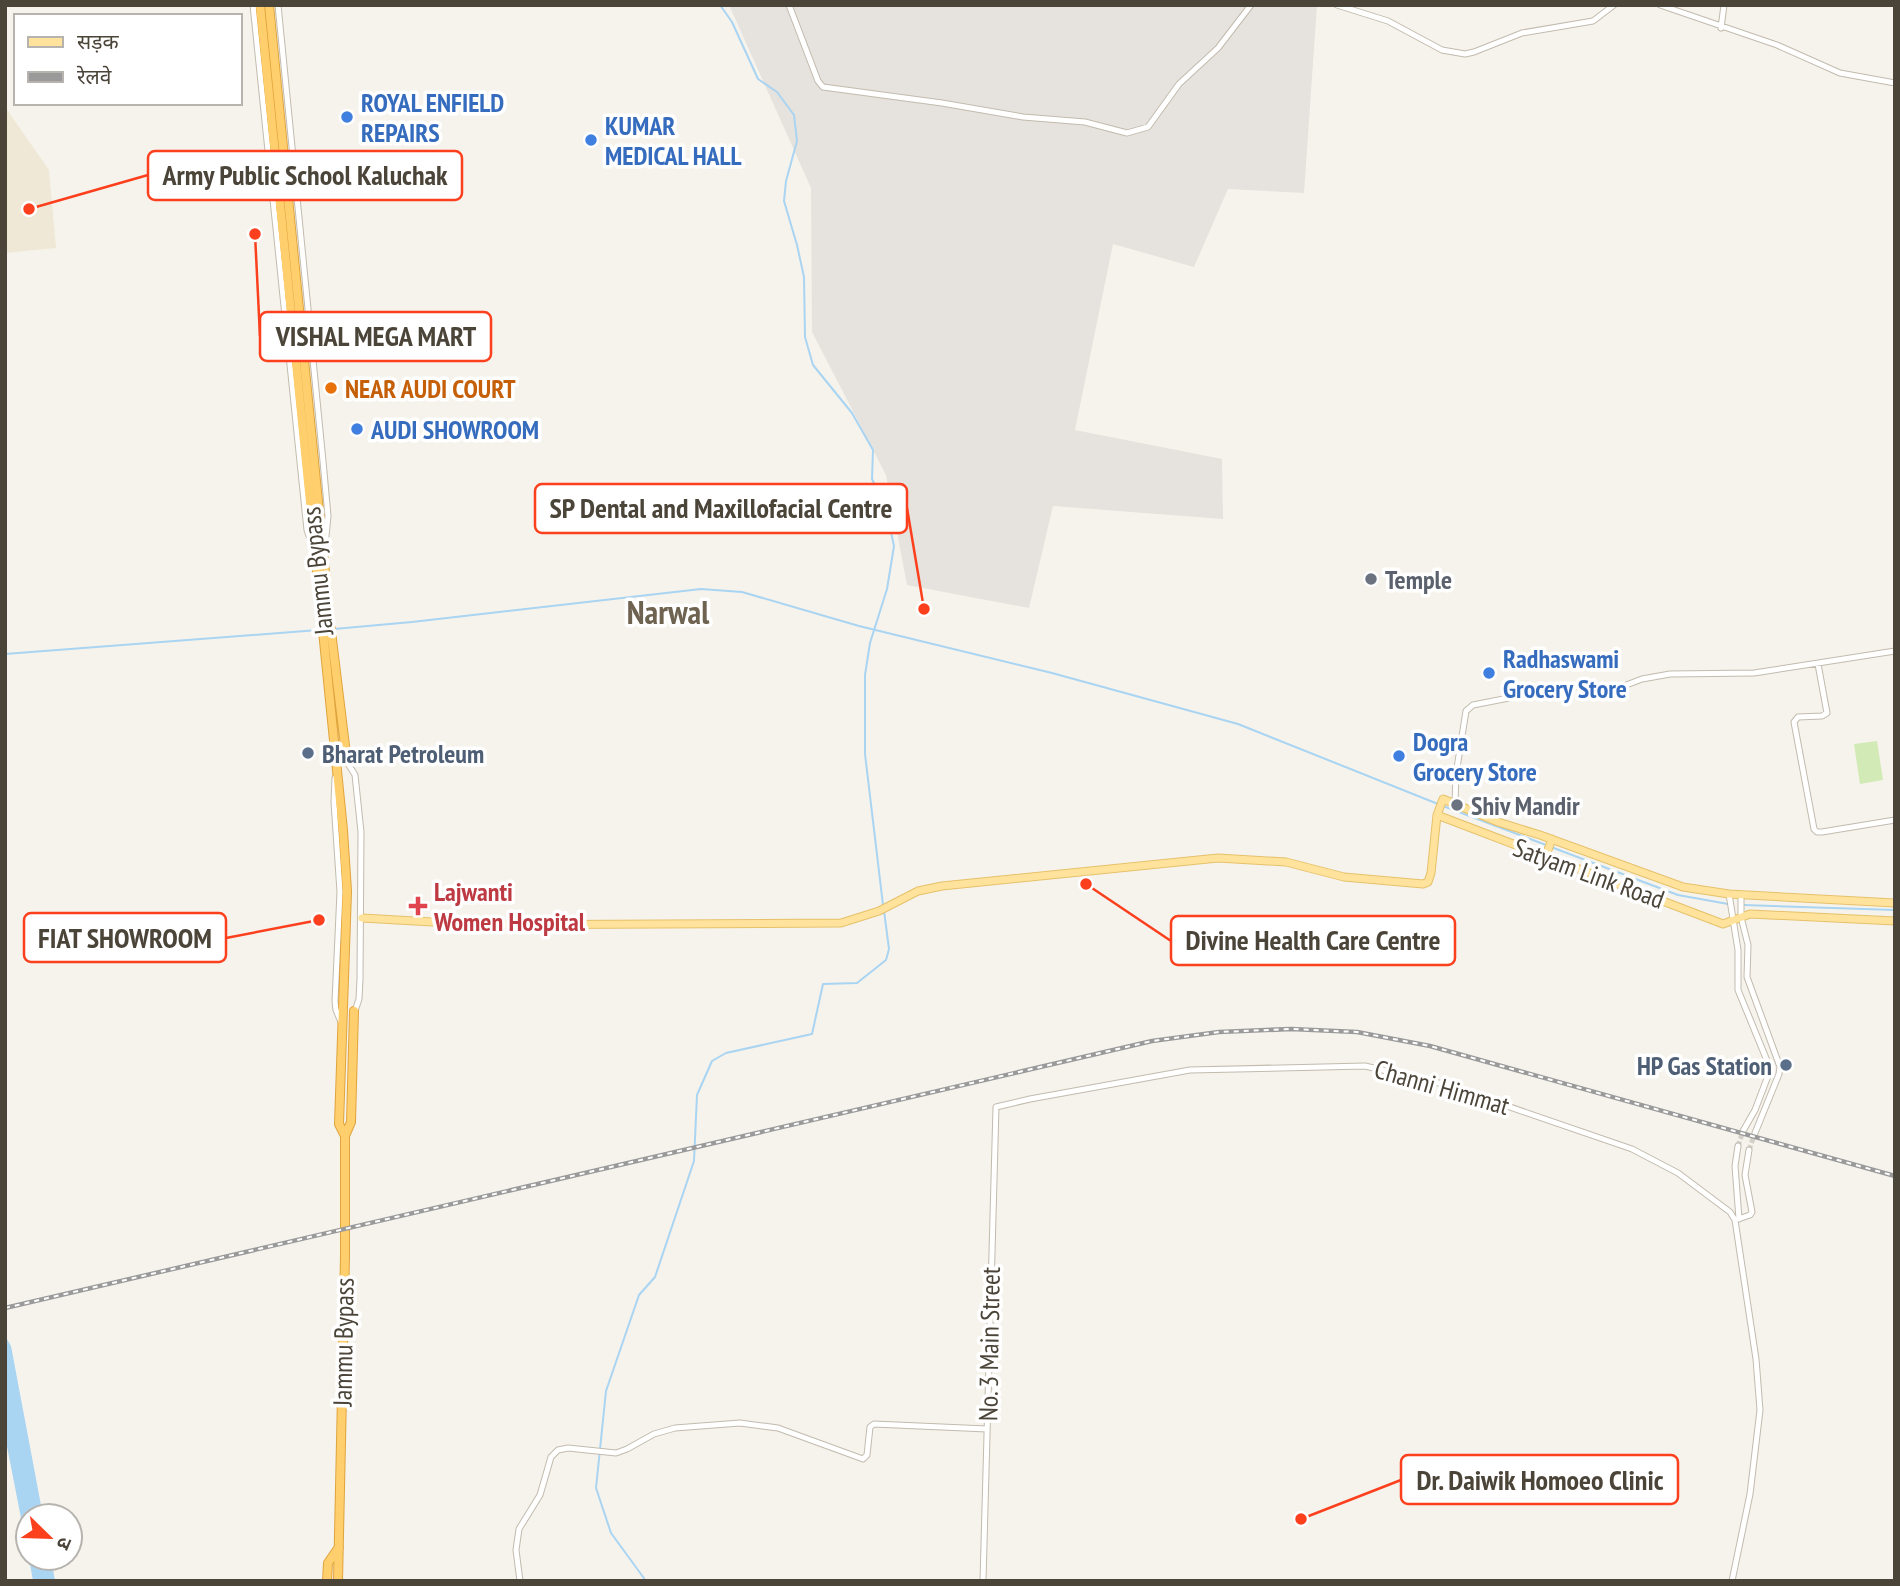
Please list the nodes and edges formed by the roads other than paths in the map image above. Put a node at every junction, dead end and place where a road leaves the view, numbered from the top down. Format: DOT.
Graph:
graph roads {
  1 [pos="253,5"];
  2 [pos="260,5"];
  3 [pos="269,5"];
  4 [pos="278,5"];
  5 [pos="789,5"];
  6 [pos="1251,5"];
  7 [pos="1337,5"];
  8 [pos="1614,5"];
  9 [pos="1660,5"];
  10 [pos="1724,5"];
  11 [pos="1721,28"];
  12 [pos="1895,83"];
  13 [pos="320,558"];
  14 [pos="329,648"];
  15 [pos="1895,651"];
  16 [pos="1818,664"];
  17 [pos="347,762"];
  18 [pos="1455,803"];
  19 [pos="1437,813"];
  20 [pos="1895,820"];
  21 [pos="1551,842"];
  22 [pos="1546,856"];
  23 [pos="1730,901"];
  24 [pos="1741,902"];
  25 [pos="1895,903"];
  26 [pos="1741,917"];
  27 [pos="362,918"];
  28 [pos="1895,921"];
  29 [pos="1732,922"];
  30 [pos="1753,996"];
  31 [pos="1743,1003"];
  32 [pos="354,1012"];
  33 [pos="996,1107"];
  34 [pos="1743,1131"];
  35 [pos="1755,1133"];
  36 [pos="345,1136"];
  37 [pos="1738,1146"];
  38 [pos="1749,1150"];
  39 [pos="1737,1219"];
  40 [pos="987,1429"];
  41 [pos="339,1547"];
  42 [pos="327,1581"];
  43 [pos="338,1581"];
  44 [pos="520,1581"];
  45 [pos="983,1581"];
  46 [pos="1732,1581"];
  1 -- 13 [label="street"];
  2 -- 13 [label="highway, Jammu Bypass"];
  3 -- 13 [label="highway, Jammu Bypass"];
  4 -- 13 [label="street"];
  5 -- 6 [label="street"];
  7 -- 8 [label="street"];
  9 -- 11 [label="street"];
  10 -- 11 [label="street"];
  11 -- 12 [label="street"];
  13 -- 14 [label="highway, Jammu Bypass"];
  14 -- 17 [label="highway, Jammu Bypass"];
  14 -- 36 [label="highway, Jammu Bypass"];
  15 -- 16 [label="street"];
  16 -- 18 [label="street"];
  16 -- 20 [label="street"];
  17 -- 27 [label="street"];
  18 -- 19 [label="main road"];
  18 -- 21 [label="main road"];
  19 -- 22 [label="main road, Satyam Link Road"];
  19 -- 27 [label="main road"];
  21 -- 22 [label="main road"];
  21 -- 23 [label="main road"];
  22 -- 29 [label="main road, Satyam Link Road"];
  23 -- 24 [label="main road"];
  23 -- 29 [label="street"];
  24 -- 25 [label="main road"];
  24 -- 26 [label="street"];
  26 -- 28 [label="main road"];
  26 -- 29 [label="main road"];
  26 -- 30 [label="street"];
  27 -- 32 [label="street"];
  29 -- 31 [label="street"];
  30 -- 31 [label="street"];
  30 -- 35 [label="street"];
  31 -- 34 [label="street"];
  32 -- 36 [label="highway, Jammu Bypass"];
  33 -- 39 [label="street, Channi Himmat"];
  33 -- 40 [label="street, No. 3 Main Street"];
  36 -- 41 [label="highway, Jammu Bypass"];
  37 -- 39 [label="street"];
  38 -- 39 [label="street"];
  39 -- 46 [label="street"];
  40 -- 44 [label="street"];
  40 -- 45 [label="street, No. 3 Main Street"];
  41 -- 42 [label="highway, Jammu Bypass"];
  41 -- 43 [label="highway, Jammu Bypass"];
}
